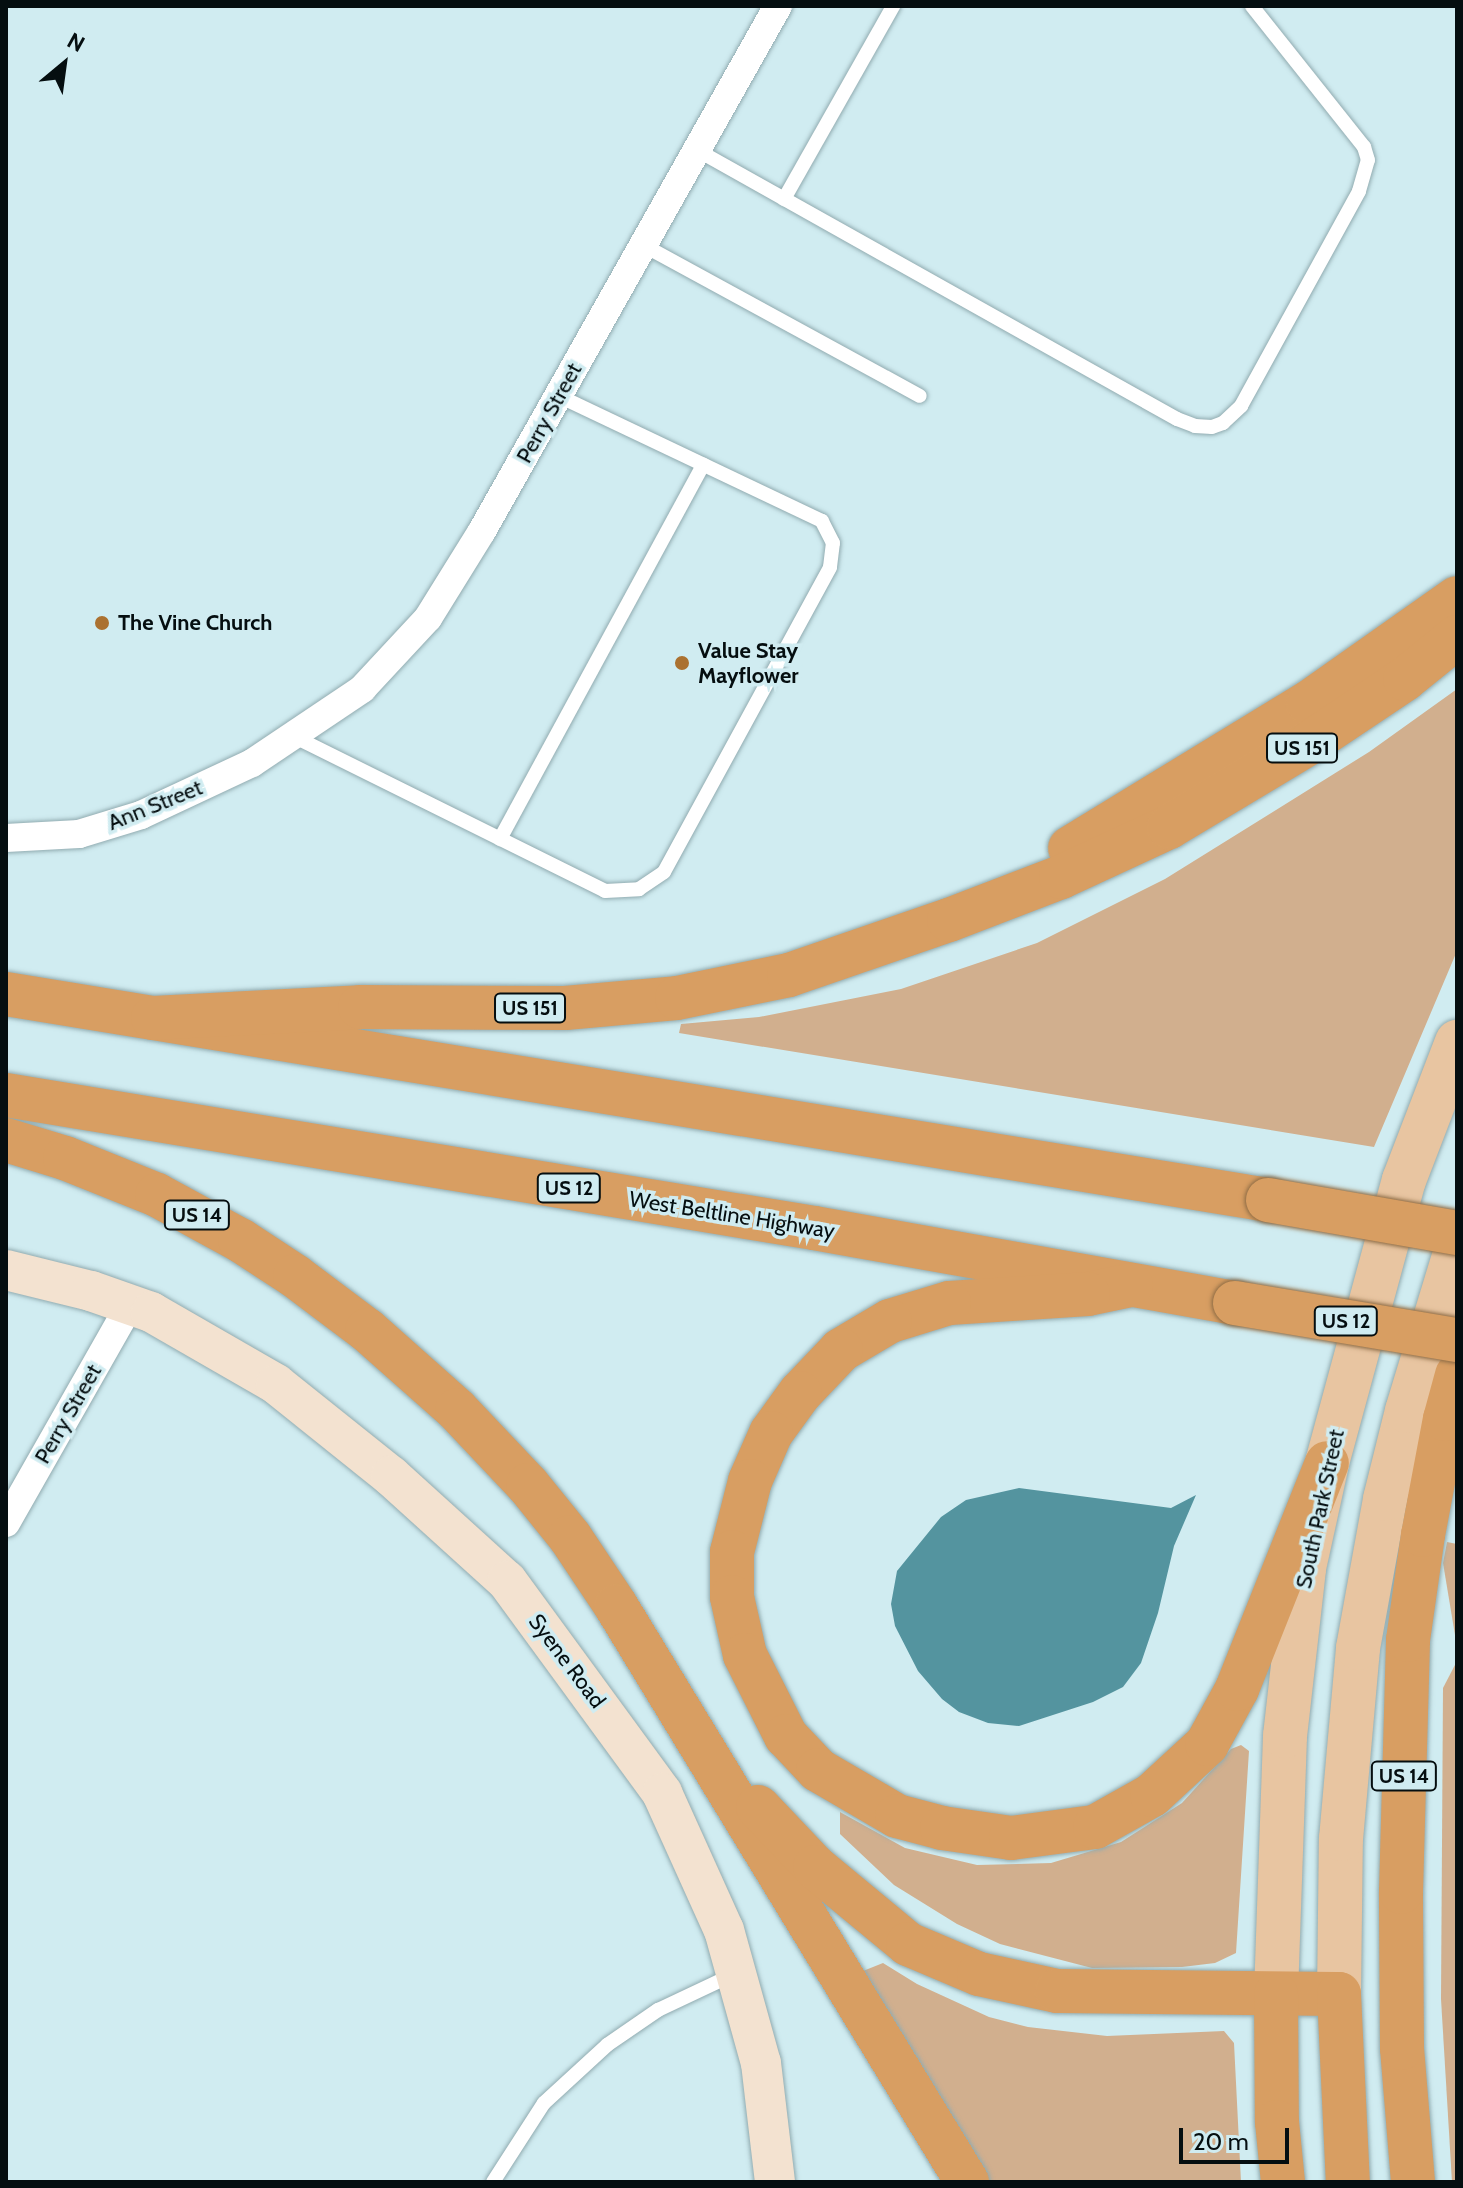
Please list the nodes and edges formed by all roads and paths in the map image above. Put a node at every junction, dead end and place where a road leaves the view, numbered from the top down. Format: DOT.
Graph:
graph roads {
  1 [pos="778,6"];
  2 [pos="893,6"];
  3 [pos="1252,6"];
  4 [pos="697,150"];
  5 [pos="784,199"];
  6 [pos="643,245"];
  7 [pos="559,396"];
  8 [pos="920,396"];
  9 [pos="703,465"];
  10 [pos="1457,598"];
  11 [pos="1457,637"];
  12 [pos="295,737"];
  13 [pos="252,763"];
  14 [pos="6,838"];
  15 [pos="500,839"];
  16 [pos="1001,900"];
  17 [pos="6,994"];
  18 [pos="153,1018"];
  19 [pos="1457,1042"];
  20 [pos="6,1095"];
  21 [pos="6,1140"];
  22 [pos="1457,1233"];
  23 [pos="1457,1246"];
  24 [pos="6,1270"];
  25 [pos="1131,1285"];
  26 [pos="130,1305"];
  27 [pos="1457,1340"];
  28 [pos="1457,1375"];
  29 [pos="1327,1463"];
  30 [pos="6,1523"];
  31 [pos="696,1741"];
  32 [pos="736,1973"];
  33 [pos="1276,1994"];
  34 [pos="1339,1994"];
  35 [pos="493,2182"];
  36 [pos="775,2182"];
  37 [pos="967,2182"];
  38 [pos="1283,2182"];
  39 [pos="1348,2182"];
  40 [pos="1413,2182"];
  1 -- 4 [label="street, Perry Street"];
  2 -- 5 [label="lane"];
  3 -- 5 [label="lane"];
  4 -- 5 [label="lane"];
  4 -- 6 [label="street, Perry Street"];
  6 -- 7 [label="street, Perry Street"];
  6 -- 8 [label="lane"];
  7 -- 9 [label="lane"];
  7 -- 12 [label="street, Perry Street"];
  9 -- 15 [label="lane"];
  9 -- 15 [label="lane"];
  10 -- 16 [label="highway"];
  11 -- 16 [label="highway, US 151"];
  12 -- 13 [label="street, Perry Street"];
  12 -- 15 [label="lane"];
  13 -- 14 [label="street, Ann Street"];
  16 -- 18 [label="highway, US 151"];
  17 -- 18 [label="highway"];
  18 -- 22 [label="highway, bridge"];
  19 -- 29 [label="main road, South Park Street"];
  20 -- 25 [label="highway, West Beltline Highway / US 12"];
  21 -- 31 [label="highway, US 14"];
  23 -- 34 [label="main road"];
  24 -- 26 [label="street, Syene Road"];
  25 -- 27 [label="highway, West Beltline Highway / US 12, bridge"];
  25 -- 29 [label="highway"];
  26 -- 30 [label="street, Perry Street"];
  26 -- 32 [label="street, Syene Road"];
  28 -- 40 [label="highway, US 14"];
  29 -- 33 [label="main road, South Park Street"];
  31 -- 33 [label="highway"];
  31 -- 37 [label="highway"];
  32 -- 35 [label="lane"];
  32 -- 36 [label="street, Syene Road"];
  33 -- 34 [label="highway"];
  33 -- 38 [label="highway"];
  34 -- 39 [label="highway"];
}
